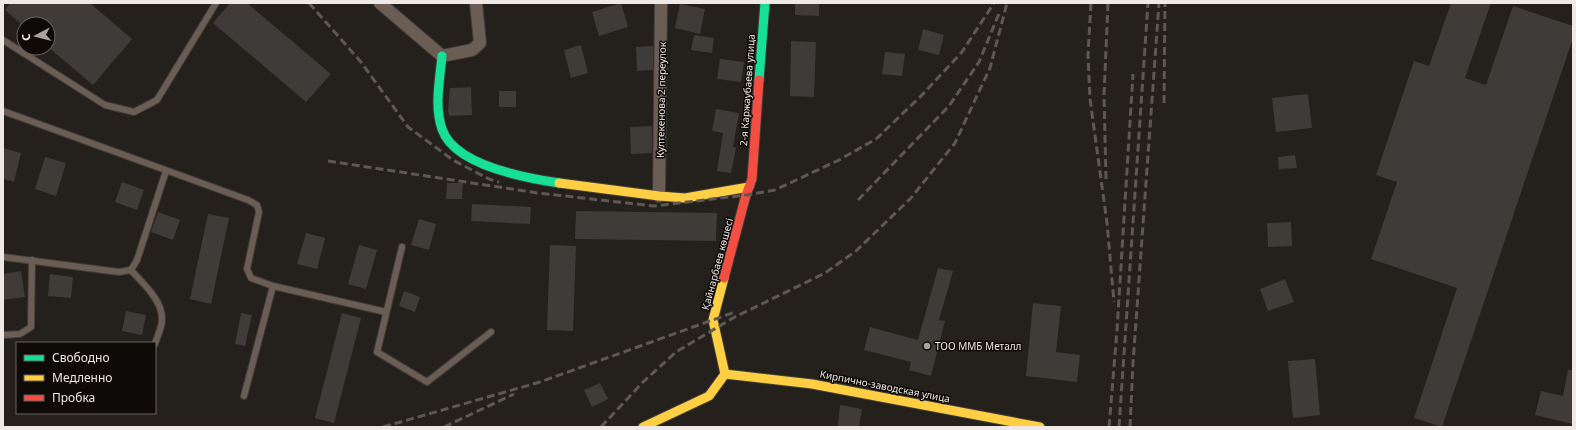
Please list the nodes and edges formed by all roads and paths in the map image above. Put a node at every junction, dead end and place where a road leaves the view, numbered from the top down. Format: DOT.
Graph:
graph roads {
  1 [pos="216,3"];
  2 [pos="380,3"];
  3 [pos="476,3"];
  4 [pos="661,3"];
  5 [pos="765,3"];
  6 [pos="3,40"];
  7 [pos="442,56"];
  8 [pos="3,111"];
  9 [pos="166,171"];
  10 [pos="750,183"];
  11 [pos="660,196"];
  12 [pos="402,247"];
  13 [pos="3,257"];
  14 [pos="32,260"];
  15 [pos="131,270"];
  16 [pos="273,286"];
  17 [pos="386,312"];
  18 [pos="491,332"];
  19 [pos="3,335"];
  20 [pos="156,342"];
  21 [pos="725,374"];
  22 [pos="244,396"];
  23 [pos="643,427"];
  24 [pos="1040,427"];
  1 -- 6 [label="lane"];
  2 -- 7 [label="street"];
  3 -- 7 [label="street"];
  4 -- 11 [label="street, Култекенова 2 переулок"];
  5 -- 10 [label="street, 2-я Каржаубаева улица"];
  7 -- 11 [label="street"];
  8 -- 9 [label="lane"];
  9 -- 15 [label="lane"];
  9 -- 16 [label="lane"];
  10 -- 11 [label="street"];
  10 -- 21 [label="street, Қайнарбаев көшесі"];
  12 -- 17 [label="lane"];
  13 -- 14 [label="lane"];
  14 -- 15 [label="lane"];
  14 -- 19 [label="lane"];
  15 -- 20 [label="lane"];
  16 -- 17 [label="lane"];
  16 -- 22 [label="lane"];
  17 -- 18 [label="lane"];
  21 -- 23 [label="street"];
  21 -- 24 [label="street, Кирпично-заводская улица"];
}
